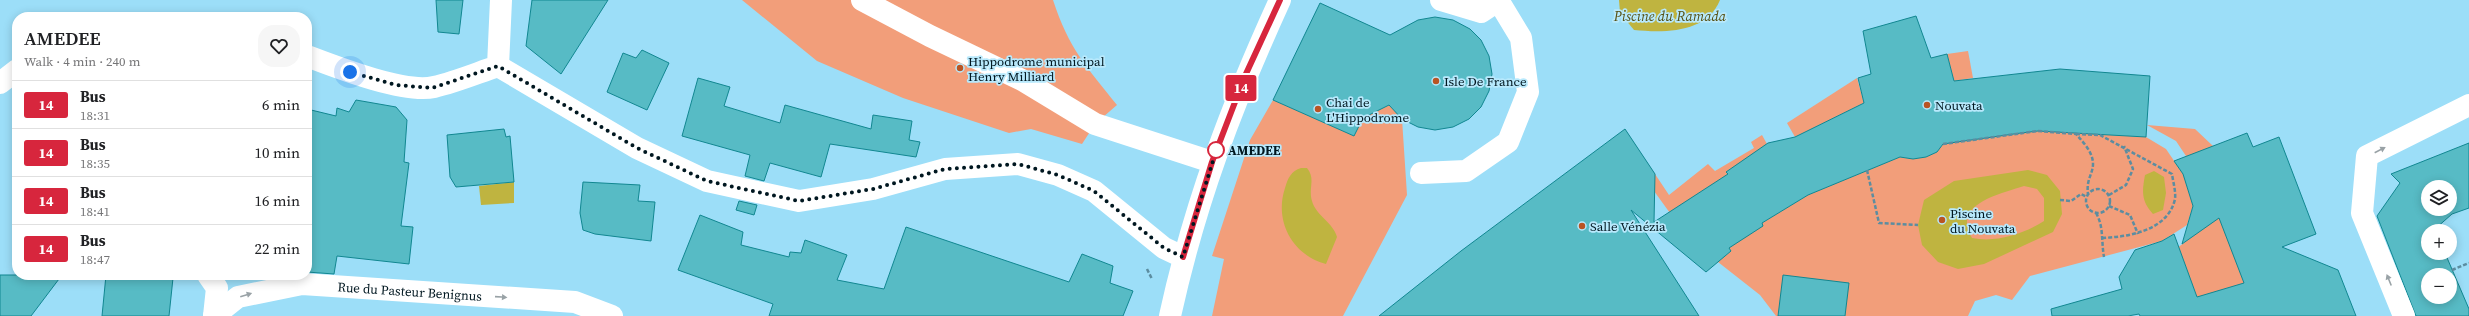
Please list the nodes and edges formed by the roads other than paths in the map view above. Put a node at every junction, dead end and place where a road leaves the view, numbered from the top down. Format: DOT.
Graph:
graph roads {
  1 [pos="501,0"];
  2 [pos="862,0"];
  3 [pos="1280,0"];
  4 [pos="1441,0"];
  5 [pos="1498,0"];
  6 [pos="312,58"];
  7 [pos="498,66"];
  8 [pos="12,74"];
  9 [pos="0,83"];
  10 [pos="2469,105"];
  11 [pos="1212,162"];
  12 [pos="1421,173"];
  13 [pos="1183,257"];
  14 [pos="211,280"];
  15 [pos="214,316"];
  16 [pos="612,316"];
  17 [pos="1170,316"];
  18 [pos="2404,316"];
  1 -- 7 [label="street"];
  2 -- 11 [label="street"];
  3 -- 11 [label="street"];
  4 -- 5 [label="street"];
  5 -- 12 [label="street"];
  6 -- 7 [label="street"];
  7 -- 13 [label="street"];
  8 -- 9 [label="street"];
  18 -- 10 [label="street, one-way"];
  11 -- 13 [label="street"];
  13 -- 17 [label="street"];
  14 -- 15 [label="street"];
  15 -- 16 [label="street, Rue du Pasteur Benignus, one-way"];
}
